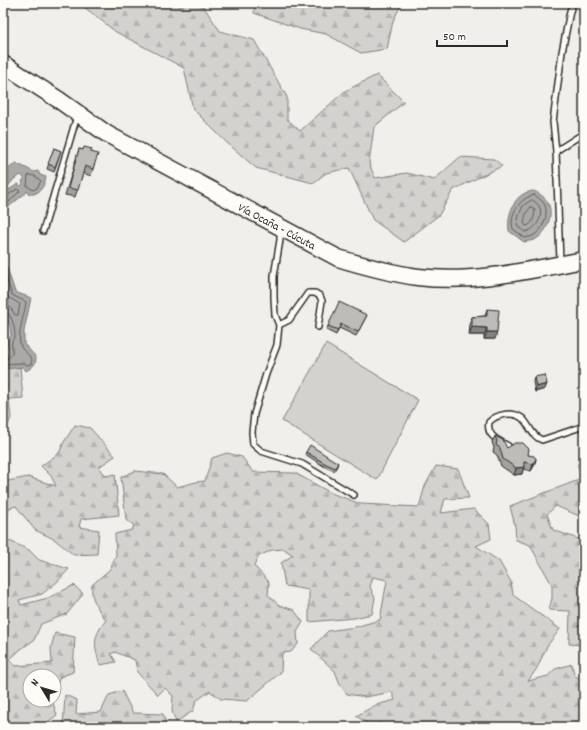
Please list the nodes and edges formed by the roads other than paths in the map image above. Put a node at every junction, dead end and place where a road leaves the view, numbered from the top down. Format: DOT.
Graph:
graph roads {
  1 [pos="573,3"];
  2 [pos="3,64"];
  3 [pos="78,113"];
  4 [pos="584,133"];
  5 [pos="556,151"];
  6 [pos="279,227"];
  7 [pos="43,231"];
  8 [pos="584,261"];
  9 [pos="560,265"];
  10 [pos="279,325"];
  11 [pos="318,327"];
  12 [pos="584,426"];
  13 [pos="508,446"];
  14 [pos="354,495"];
  1 -- 5 [label="lane"];
  2 -- 3 [label="main road, Vía Ocaña - Cúcuta"];
  3 -- 6 [label="main road, Vía Ocaña - Cúcuta"];
  3 -- 7 [label="lane"];
  4 -- 5 [label="lane"];
  5 -- 9 [label="lane"];
  6 -- 9 [label="main road, Vía Ocaña - Cúcuta"];
  6 -- 10 [label="lane"];
  8 -- 9 [label="main road, Vía Ocaña - Cúcuta"];
  10 -- 11 [label="lane"];
  10 -- 14 [label="lane"];
  12 -- 13 [label="lane"];
}
